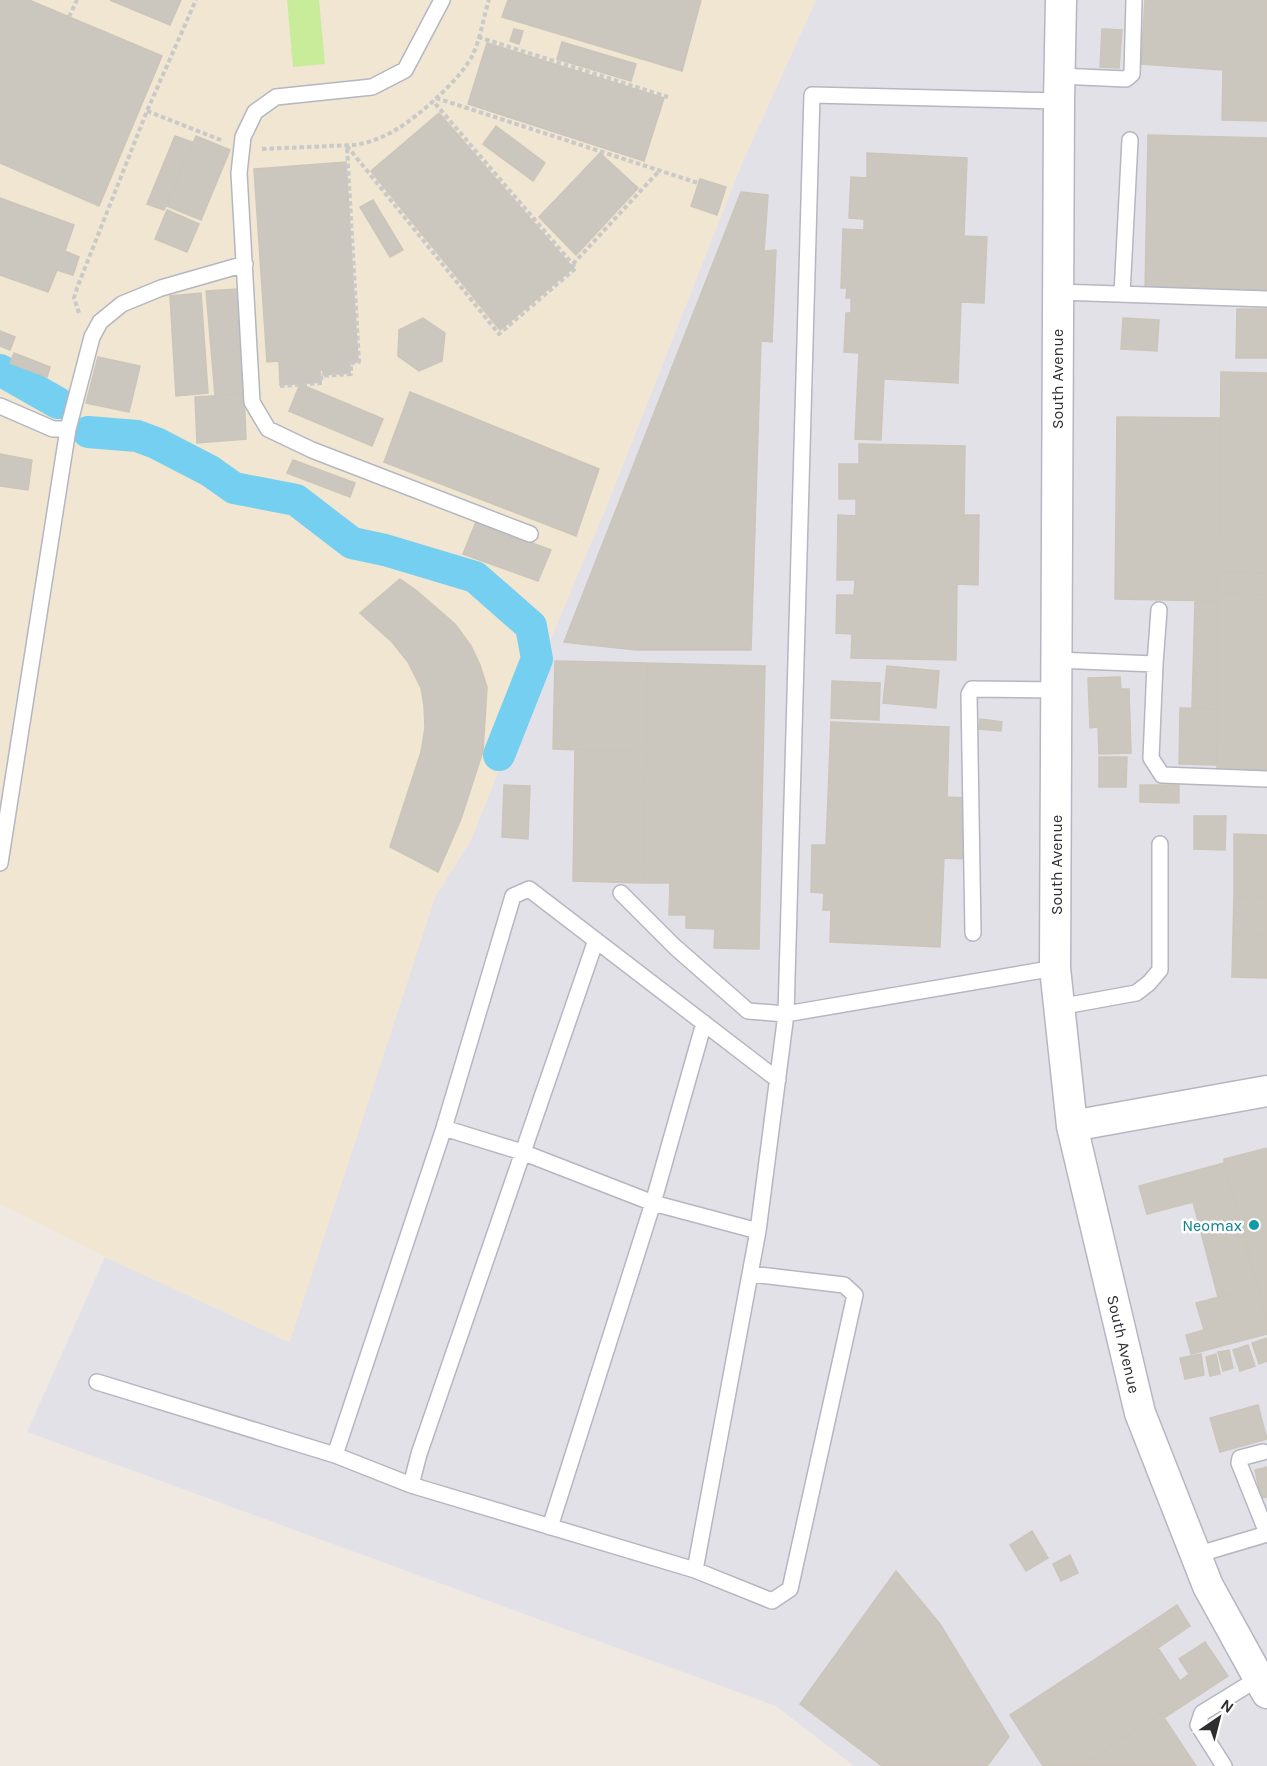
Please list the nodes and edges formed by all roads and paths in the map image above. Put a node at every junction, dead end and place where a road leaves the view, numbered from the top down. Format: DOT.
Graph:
graph roads {
  1 [pos="68,0"];
  2 [pos="442,0"];
  3 [pos="489,0"];
  4 [pos="1061,0"];
  5 [pos="1134,0"];
  6 [pos="76,2"];
  7 [pos="69,17"];
  8 [pos="478,37"];
  9 [pos="1059,89"];
  10 [pos="668,97"];
  11 [pos="434,99"];
  12 [pos="147,111"];
  13 [pos="1130,140"];
  14 [pos="347,146"];
  15 [pos="242,149"];
  16 [pos="660,170"];
  17 [pos="699,183"];
  18 [pos="245,264"];
  19 [pos="573,264"];
  20 [pos="1058,292"];
  21 [pos="1122,294"];
  22 [pos="1267,299"];
  23 [pos="280,386"];
  24 [pos="0,406"];
  25 [pos="68,429"];
  26 [pos="530,534"];
  27 [pos="1159,610"];
  28 [pos="1056,660"];
  29 [pos="1155,664"];
  30 [pos="1056,690"];
  31 [pos="1267,779"];
  32 [pos="1160,844"];
  33 [pos="0,863"];
  34 [pos="621,893"];
  35 [pos="973,933"];
  36 [pos="596,940"];
  37 [pos="1055,968"];
  38 [pos="1059,1007"];
  39 [pos="786,1014"];
  40 [pos="704,1023"];
  41 [pos="777,1080"];
  42 [pos="1267,1091"];
  43 [pos="1072,1126"];
  44 [pos="444,1128"];
  45 [pos="522,1152"];
  46 [pos="653,1203"];
  47 [pos="758,1232"];
  48 [pos="751,1274"];
  49 [pos="97,1382"];
  50 [pos="1263,1452"];
  51 [pos="335,1455"];
  52 [pos="411,1485"];
  53 [pos="550,1527"];
  54 [pos="1267,1533"];
  55 [pos="1196,1555"];
  56 [pos="695,1570"];
  57 [pos="1263,1686"];
  58 [pos="1224,1766"];
  1 -- 6 [label="path"];
  2 -- 15 [label="lane"];
  3 -- 8 [label="path"];
  4 -- 9 [label="street, South Avenue"];
  5 -- 9 [label="lane"];
  6 -- 7 [label="path"];
  8 -- 10 [label="path"];
  8 -- 11 [label="path"];
  9 -- 20 [label="street, South Avenue"];
  9 -- 39 [label="lane"];
  11 -- 14 [label="path"];
  11 -- 16 [label="path"];
  11 -- 19 [label="path"];
  12 -- 15 [label="path"];
  13 -- 21 [label="lane"];
  14 -- 15 [label="path"];
  14 -- 19 [label="path"];
  14 -- 23 [label="path"];
  15 -- 18 [label="lane"];
  16 -- 17 [label="path"];
  16 -- 19 [label="path"];
  18 -- 25 [label="lane"];
  18 -- 26 [label="lane"];
  20 -- 21 [label="lane"];
  20 -- 28 [label="street, South Avenue"];
  21 -- 22 [label="lane"];
  24 -- 25 [label="lane"];
  25 -- 33 [label="lane"];
  27 -- 29 [label="lane"];
  28 -- 29 [label="lane"];
  28 -- 30 [label="street, South Avenue"];
  29 -- 31 [label="lane"];
  30 -- 35 [label="lane"];
  30 -- 37 [label="street, South Avenue"];
  32 -- 38 [label="lane"];
  34 -- 39 [label="lane"];
  36 -- 40 [label="lane"];
  36 -- 44 [label="lane"];
  36 -- 45 [label="lane"];
  37 -- 38 [label="street, South Avenue"];
  37 -- 39 [label="lane"];
  38 -- 43 [label="street, South Avenue"];
  39 -- 41 [label="lane"];
  40 -- 41 [label="lane"];
  40 -- 46 [label="lane"];
  41 -- 47 [label="lane"];
  42 -- 43 [label="street"];
  43 -- 55 [label="street, South Avenue"];
  44 -- 45 [label="lane"];
  44 -- 51 [label="lane"];
  45 -- 46 [label="lane"];
  45 -- 52 [label="lane"];
  46 -- 47 [label="lane"];
  46 -- 53 [label="lane"];
  47 -- 48 [label="lane"];
  48 -- 56 [label="lane"];
  48 -- 56 [label="lane"];
  49 -- 51 [label="lane"];
  50 -- 54 [label="lane"];
  51 -- 52 [label="lane"];
  52 -- 53 [label="lane"];
  53 -- 56 [label="lane"];
  54 -- 55 [label="lane"];
  55 -- 57 [label="street, South Avenue"];
  57 -- 58 [label="lane"];
}
